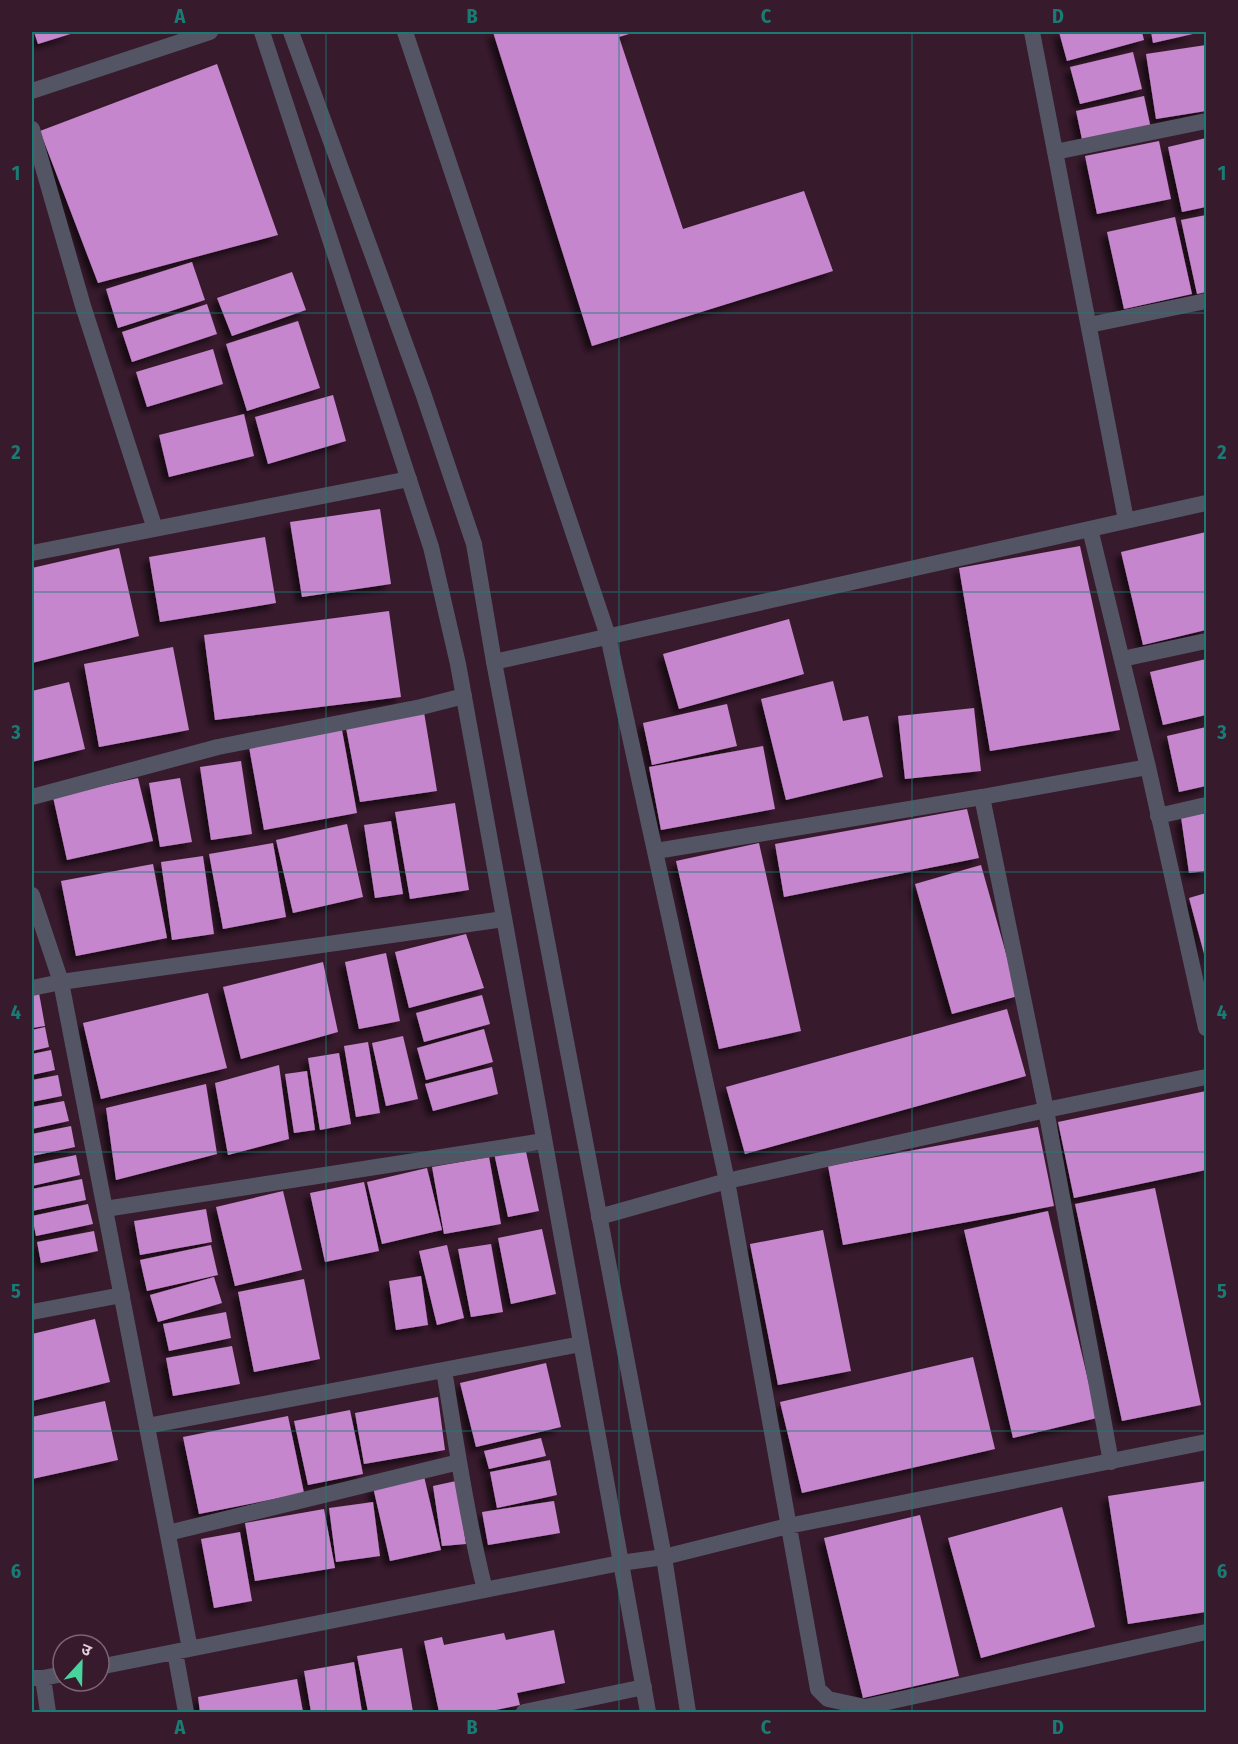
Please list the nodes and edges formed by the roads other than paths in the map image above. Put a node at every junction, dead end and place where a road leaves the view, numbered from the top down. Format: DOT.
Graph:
graph roads {
  1 [pos="210,32"];
  2 [pos="262,32"];
  3 [pos="291,32"];
  4 [pos="405,32"];
  5 [pos="1032,32"];
  6 [pos="32,91"];
  7 [pos="1206,121"];
  8 [pos="32,129"];
  9 [pos="1055,152"];
  10 [pos="1206,301"];
  11 [pos="1089,325"];
  12 [pos="409,479"];
  13 [pos="1206,502"];
  14 [pos="1126,520"];
  15 [pos="155,529"];
  16 [pos="1090,529"];
  17 [pos="32,553"];
  18 [pos="608,636"];
  19 [pos="1206,641"];
  20 [pos="1122,659"];
  21 [pos="494,662"];
  22 [pos="464,696"];
  23 [pos="1148,767"];
  24 [pos="32,797"];
  25 [pos="982,797"];
  26 [pos="1206,805"];
  27 [pos="1158,816"];
  28 [pos="656,851"];
  29 [pos="32,895"];
  30 [pos="504,919"];
  31 [pos="61,982"];
  32 [pos="32,988"];
  33 [pos="1206,1028"];
  34 [pos="1206,1077"];
  35 [pos="1046,1110"];
  36 [pos="544,1141"];
  37 [pos="727,1181"];
  38 [pos="105,1209"];
  39 [pos="599,1216"];
  40 [pos="122,1295"];
  41 [pos="32,1312"];
  42 [pos="581,1344"];
  43 [pos="444,1370"];
  44 [pos="147,1426"];
  45 [pos="1206,1442"];
  46 [pos="459,1462"];
  47 [pos="1111,1462"];
  48 [pos="788,1526"];
  49 [pos="168,1533"];
  50 [pos="664,1557"];
  51 [pos="620,1563"];
  52 [pos="485,1590"];
  53 [pos="1206,1632"];
  54 [pos="183,1651"];
  55 [pos="111,1665"];
  56 [pos="37,1678"];
  57 [pos="644,1687"];
  58 [pos="48,1713"];
  59 [pos="186,1713"];
  60 [pos="524,1713"];
  61 [pos="648,1713"];
  62 [pos="688,1713"];
  1 -- 6 [label="street"];
  2 -- 12 [label="street"];
  3 -- 21 [label="street"];
  4 -- 18 [label="street"];
  5 -- 9 [label="street"];
  7 -- 9 [label="street"];
  8 -- 15 [label="street"];
  9 -- 11 [label="street"];
  10 -- 11 [label="street"];
  11 -- 14 [label="street"];
  12 -- 15 [label="street"];
  12 -- 22 [label="street"];
  13 -- 14 [label="street"];
  14 -- 16 [label="street"];
  15 -- 17 [label="street"];
  16 -- 18 [label="street"];
  16 -- 20 [label="street"];
  18 -- 21 [label="street"];
  18 -- 28 [label="street"];
  19 -- 20 [label="street"];
  20 -- 23 [label="street"];
  21 -- 39 [label="street"];
  22 -- 24 [label="street"];
  22 -- 30 [label="street"];
  23 -- 25 [label="street"];
  23 -- 27 [label="street"];
  25 -- 28 [label="street"];
  25 -- 35 [label="street"];
  26 -- 27 [label="street"];
  27 -- 33 [label="street"];
  28 -- 37 [label="street"];
  29 -- 31 [label="street"];
  30 -- 31 [label="street"];
  30 -- 36 [label="street"];
  31 -- 32 [label="street"];
  31 -- 38 [label="street"];
  34 -- 35 [label="street"];
  35 -- 37 [label="street"];
  35 -- 47 [label="street"];
  36 -- 38 [label="street"];
  36 -- 42 [label="street"];
  37 -- 39 [label="street"];
  37 -- 48 [label="street"];
  38 -- 40 [label="street"];
  39 -- 50 [label="street"];
  40 -- 41 [label="street"];
  40 -- 44 [label="street"];
  42 -- 43 [label="street"];
  42 -- 51 [label="street"];
  43 -- 44 [label="street"];
  43 -- 46 [label="street"];
  44 -- 49 [label="street"];
  45 -- 47 [label="street"];
  46 -- 49 [label="street"];
  46 -- 52 [label="street"];
  47 -- 48 [label="street"];
  48 -- 50 [label="street"];
  48 -- 53 [label="street"];
  49 -- 54 [label="street"];
  50 -- 51 [label="street"];
  50 -- 62 [label="street"];
  51 -- 52 [label="street"];
  51 -- 57 [label="street"];
  52 -- 54 [label="street"];
  54 -- 55 [label="street"];
  54 -- 59 [label="street"];
  56 -- 58 [label="street"];
  57 -- 60 [label="street"];
  57 -- 61 [label="street"];
}
